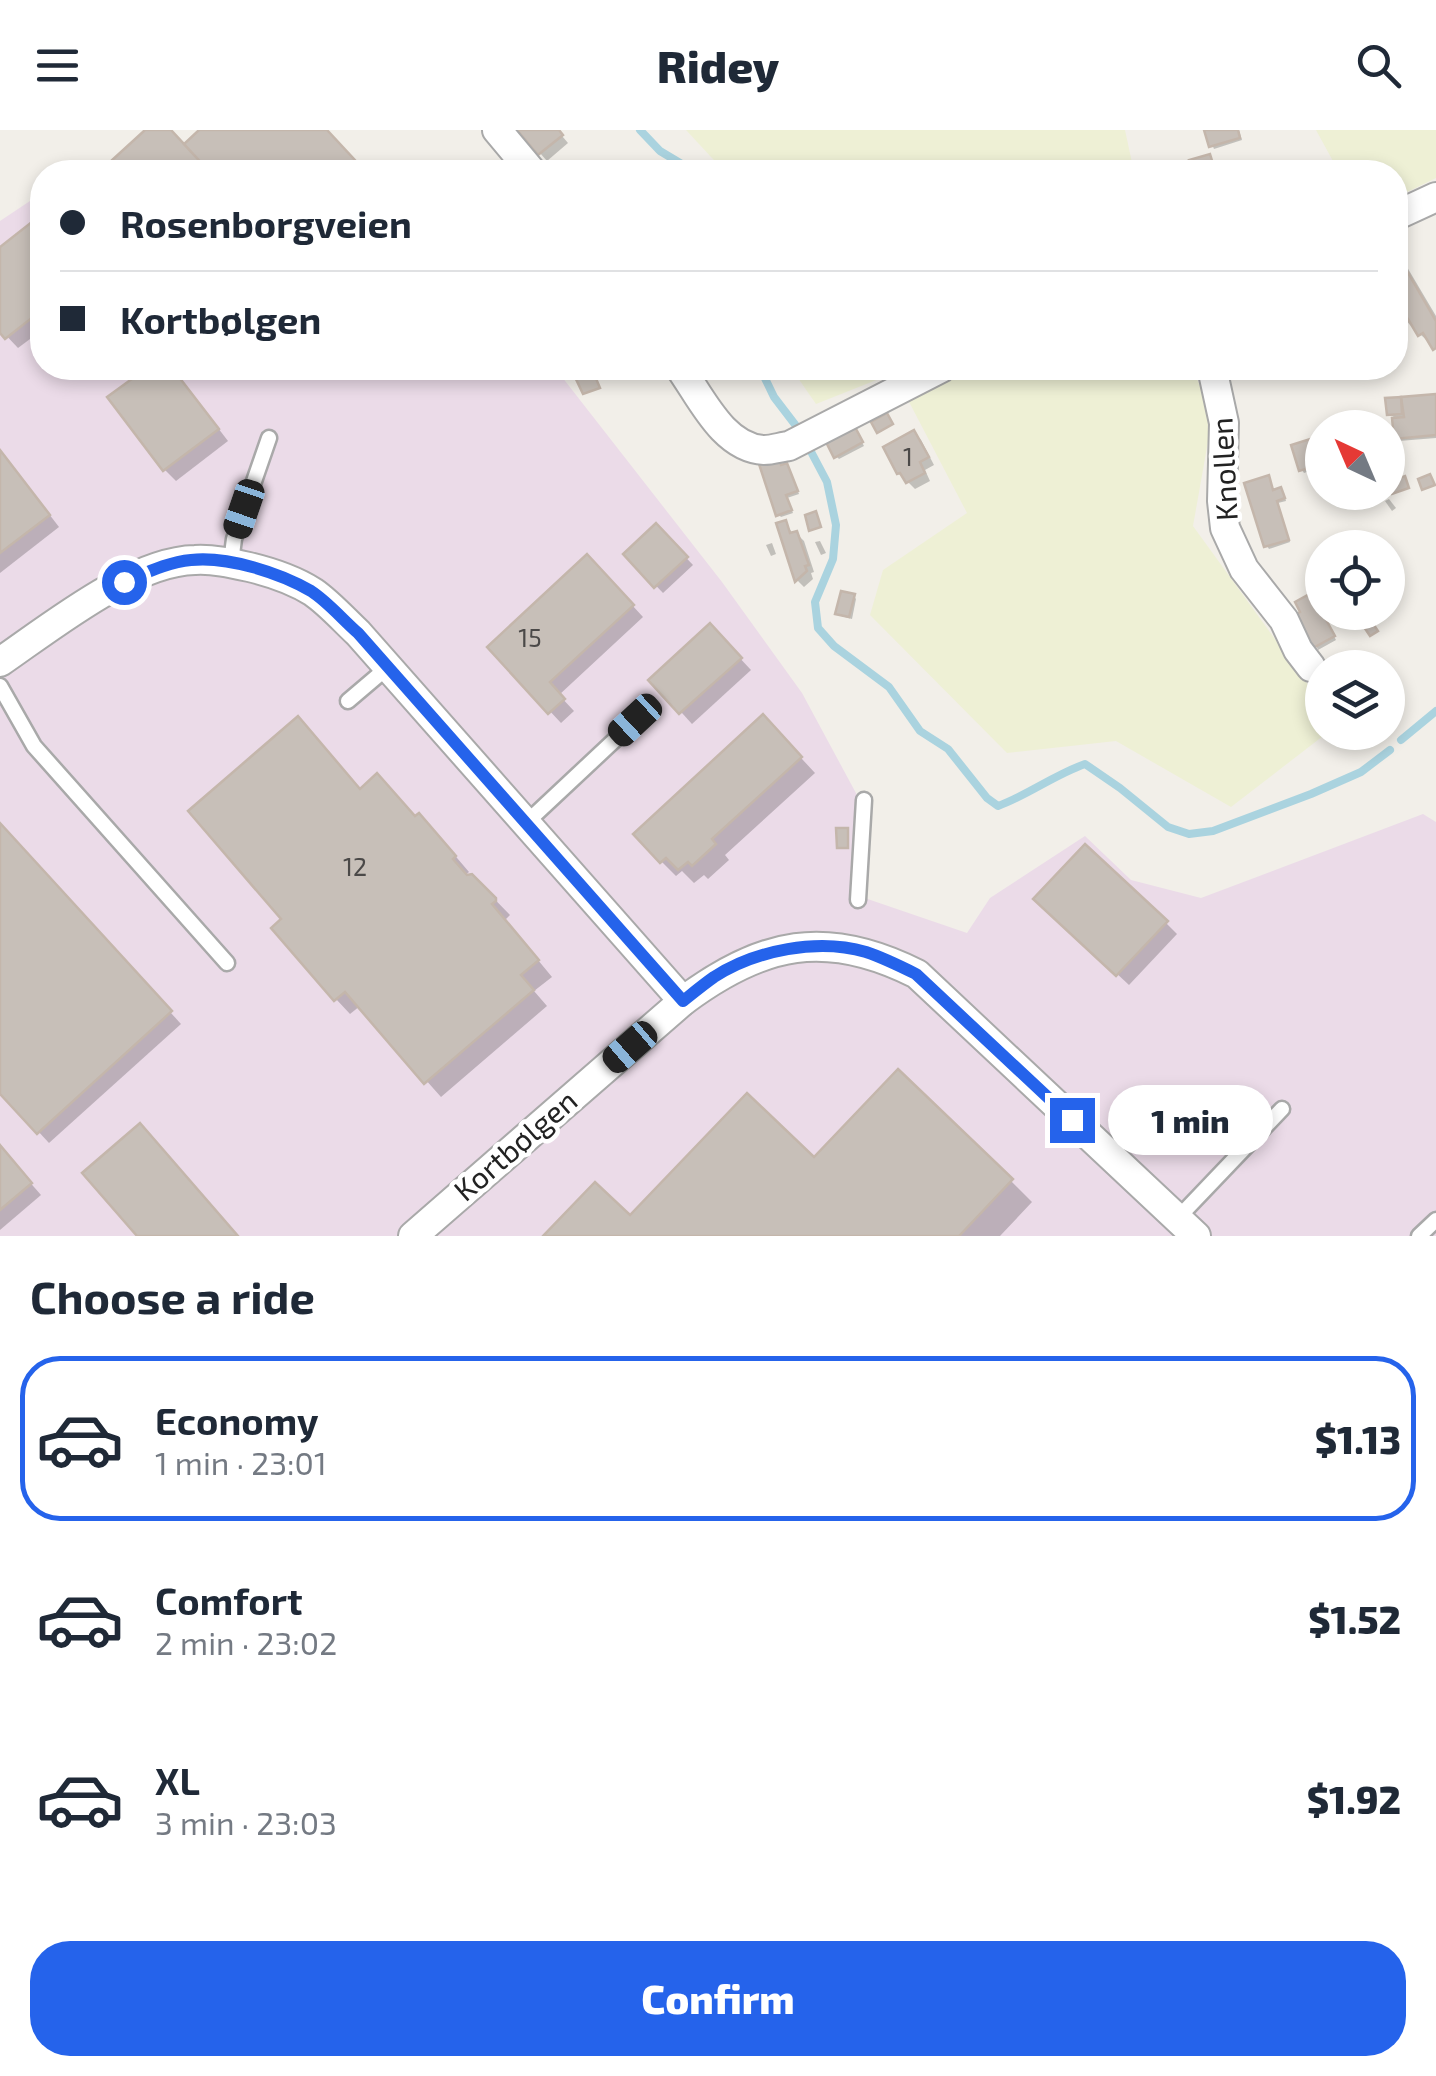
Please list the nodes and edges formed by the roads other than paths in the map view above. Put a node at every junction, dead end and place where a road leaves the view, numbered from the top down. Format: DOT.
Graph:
graph roads {
  1 [pos="497,130"];
  2 [pos="522,160"];
  3 [pos="1436,196"];
  4 [pos="1408,210"];
  5 [pos="688,380"];
  6 [pos="917,380"];
  7 [pos="1215,380"];
  8 [pos="270,438"];
  9 [pos="230,562"];
  10 [pos="1305,660"];
  11 [pos="0,662"];
  12 [pos="388,667"];
  13 [pos="0,686"];
  14 [pos="348,701"];
  15 [pos="635,720"];
  16 [pos="864,800"];
  17 [pos="525,824"];
  18 [pos="858,900"];
  19 [pos="227,963"];
  20 [pos="683,1001"];
  21 [pos="1282,1109"];
  22 [pos="1436,1220"];
  23 [pos="1186,1227"];
  24 [pos="412,1236"];
  25 [pos="1419,1236"];
  1 -- 2 [label="street"];
  3 -- 4 [label="street"];
  5 -- 6 [label="street"];
  7 -- 10 [label="street, Knollen"];
  8 -- 9 [label="lane"];
  9 -- 11 [label="street"];
  9 -- 12 [label="street"];
  12 -- 14 [label="lane"];
  12 -- 17 [label="street"];
  13 -- 19 [label="lane"];
  15 -- 17 [label="lane"];
  16 -- 18 [label="lane"];
  17 -- 20 [label="street"];
  20 -- 23 [label="street, Kortbølgen"];
  20 -- 24 [label="street, Kortbølgen"];
  21 -- 23 [label="lane"];
  22 -- 25 [label="lane"];
}
